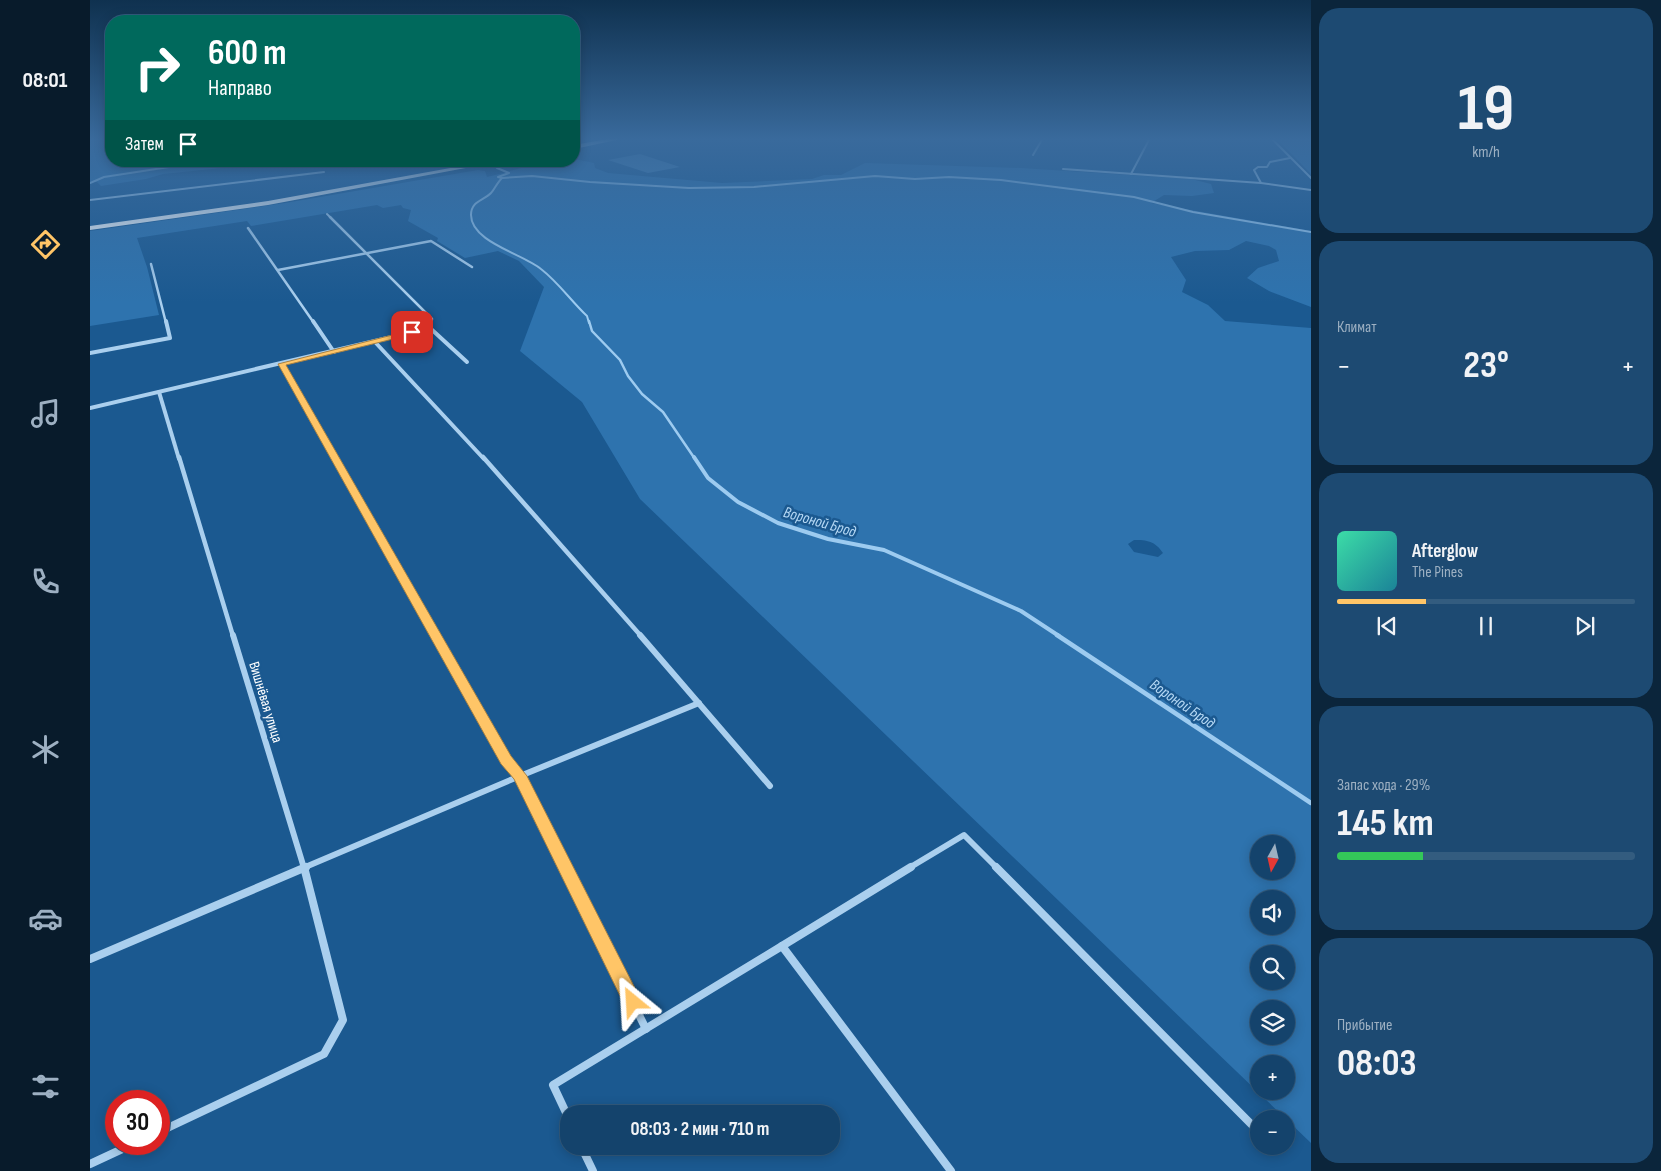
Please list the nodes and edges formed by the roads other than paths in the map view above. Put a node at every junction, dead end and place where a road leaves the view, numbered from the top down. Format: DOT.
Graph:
graph roads {
  1 [pos="151,193"];
  2 [pos="294,193"];
  3 [pos="324,193"];
  4 [pos="90,200"];
  5 [pos="327,214"];
  6 [pos="90,223"];
  7 [pos="90,228"];
  8 [pos="248,228"];
  9 [pos="365,254"];
  10 [pos="151,264"];
  11 [pos="472,267"];
  12 [pos="278,270"];
  13 [pos="430,328"];
  14 [pos="375,342"];
  15 [pos="334,352"];
  16 [pos="90,353"];
  17 [pos="467,362"];
  18 [pos="282,364"];
  19 [pos="159,392"];
  20 [pos="90,408"];
  21 [pos="699,703"];
  22 [pos="520,776"];
  23 [pos="770,786"];
  24 [pos="304,868"];
  25 [pos="782,946"];
  26 [pos="90,959"];
  27 [pos="646,1029"];
  28 [pos="562,1105"];
  29 [pos="1250,1123"];
  30 [pos="170,1127"];
  31 [pos="109,1155"];
  32 [pos="585,1155"];
  33 [pos="90,1164"];
  34 [pos="592,1171"];
  35 [pos="951,1171"];
  1 -- 4 [label="street"];
  2 -- 6 [label="highway"];
  3 -- 7 [label="highway"];
  5 -- 9 [label="street"];
  8 -- 12 [label="street"];
  9 -- 11 [label="street"];
  9 -- 12 [label="street"];
  9 -- 13 [label="street"];
  10 -- 16 [label="street"];
  12 -- 15 [label="street"];
  13 -- 14 [label="street"];
  13 -- 17 [label="street"];
  14 -- 15 [label="street"];
  14 -- 21 [label="street"];
  15 -- 18 [label="street"];
  18 -- 19 [label="street"];
  18 -- 22 [label="street"];
  19 -- 20 [label="street"];
  19 -- 24 [label="street, Вишнёвая улица"];
  21 -- 22 [label="street"];
  21 -- 23 [label="street"];
  22 -- 24 [label="street"];
  22 -- 27 [label="street"];
  24 -- 26 [label="street"];
  24 -- 30 [label="street, Вишнёвая улица"];
  25 -- 27 [label="street"];
  25 -- 29 [label="street"];
  25 -- 35 [label="street"];
  27 -- 28 [label="street"];
  31 -- 33 [label="street"];
  32 -- 34 [label="street"];
}
